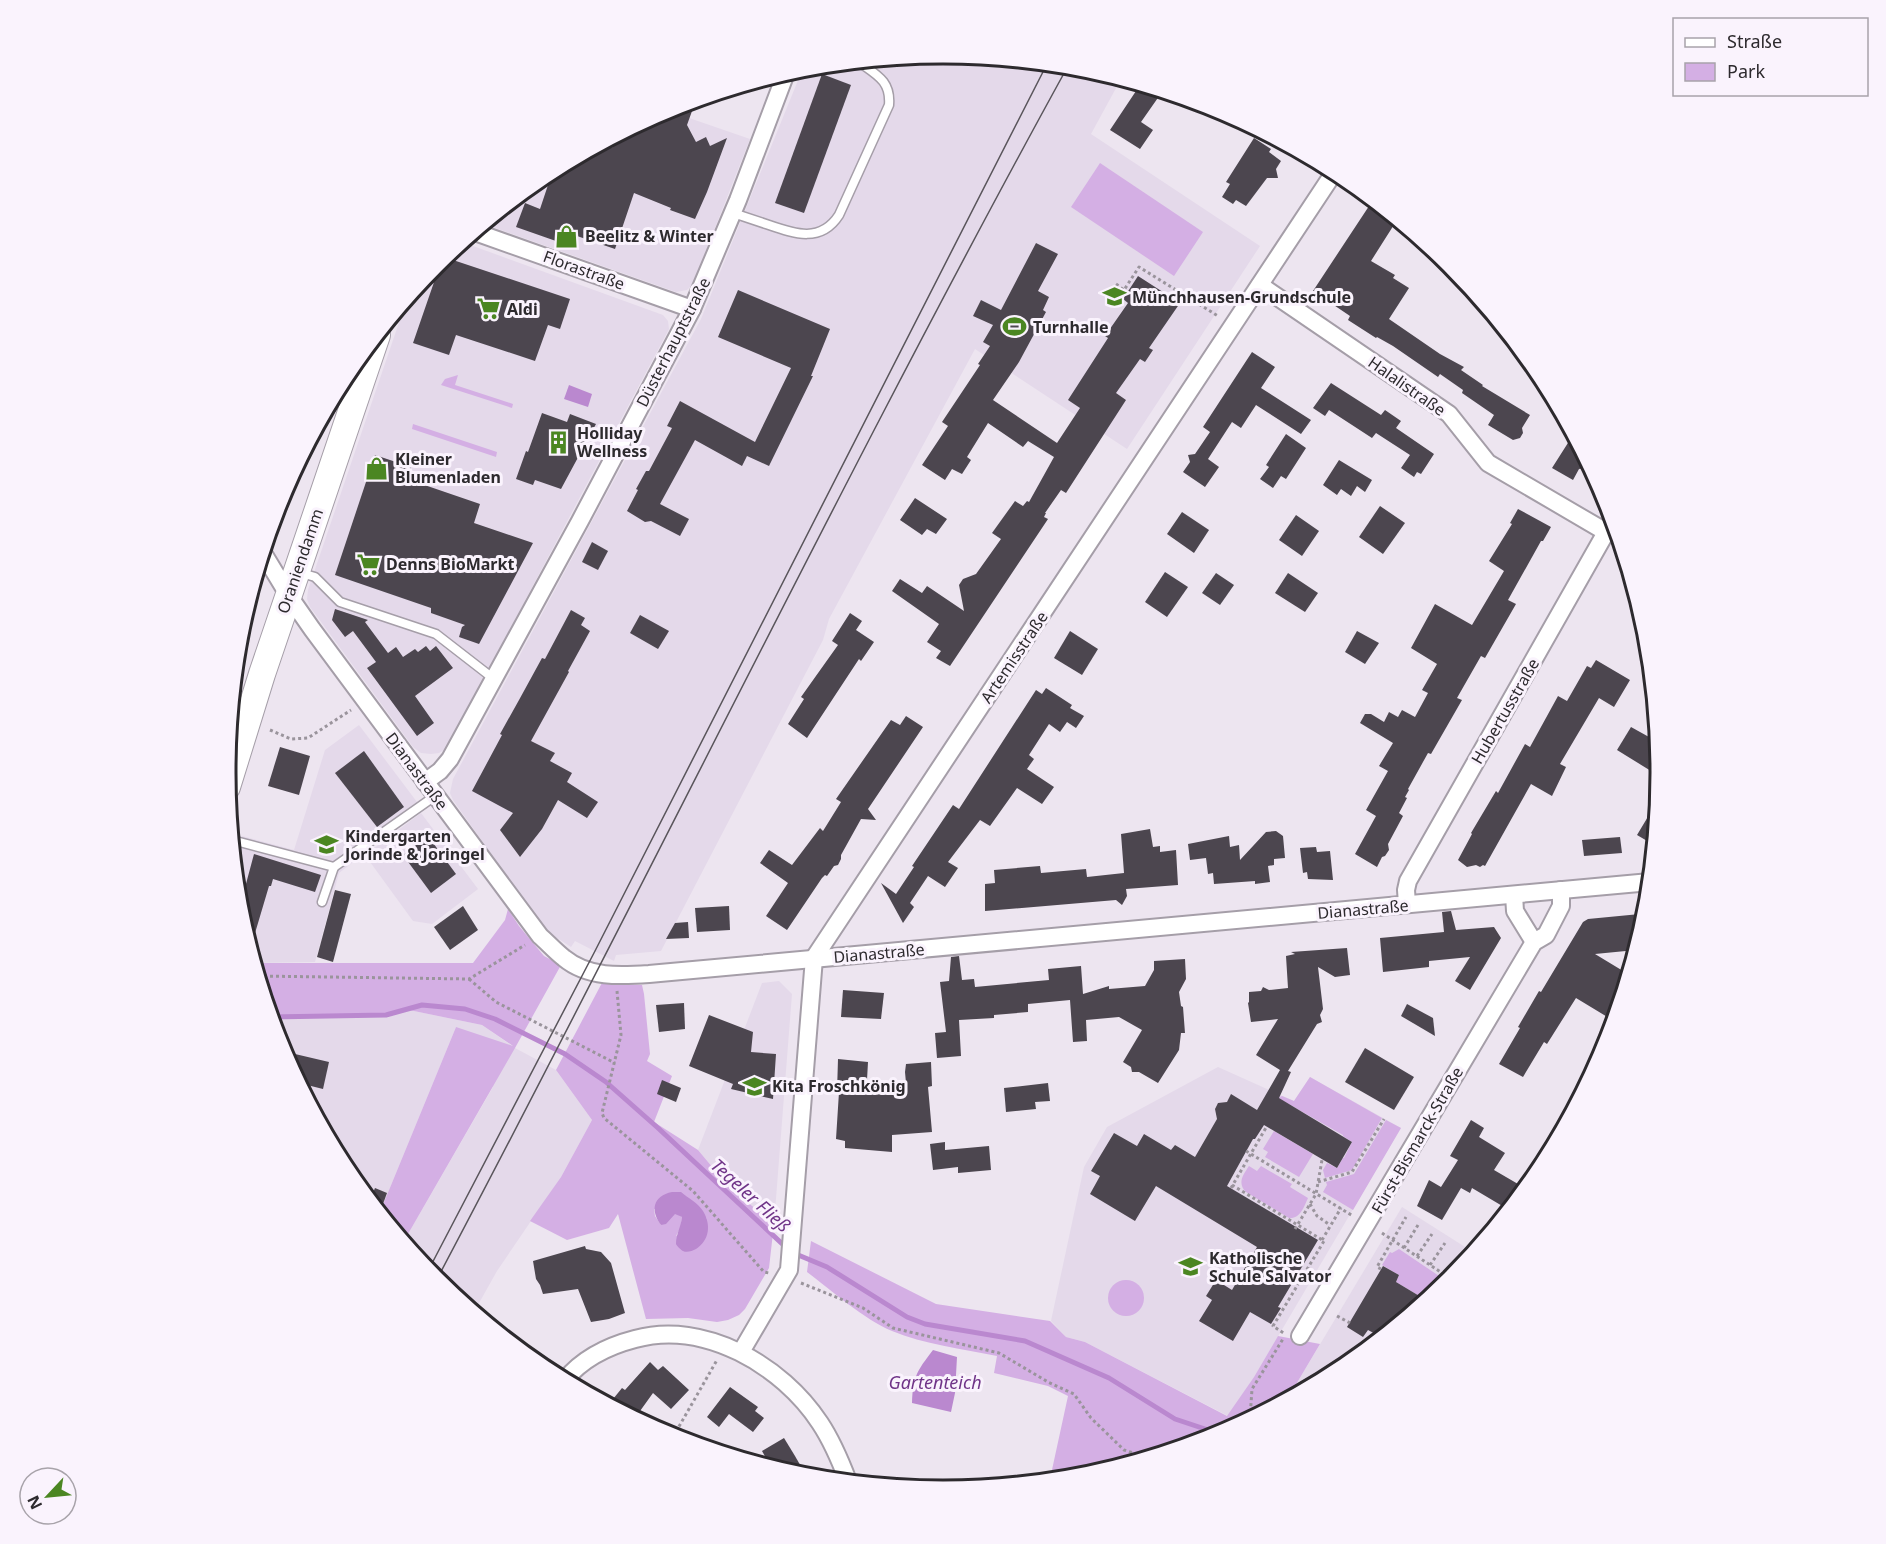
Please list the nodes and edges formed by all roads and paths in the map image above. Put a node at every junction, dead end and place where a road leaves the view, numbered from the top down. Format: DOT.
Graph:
graph roads {
  1 [pos="869,69"];
  2 [pos="782,84"];
  3 [pos="1329,180"];
  4 [pos="733,213"];
  5 [pos="483,235"];
  6 [pos="1116,284"];
  7 [pos="1260,285"];
  8 [pos="692,309"];
  9 [pos="1219,317"];
  10 [pos="368,360"];
  11 [pos="1605,524"];
  12 [pos="1608,530"];
  13 [pos="268,561"];
  14 [pos="296,572"];
  15 [pos="289,596"];
  16 [pos="494,679"];
  17 [pos="351,710"];
  18 [pos="270,730"];
  19 [pos="236,753"];
  20 [pos="430,789"];
  21 [pos="240,842"];
  22 [pos="334,867"];
  23 [pos="1641,883"];
  24 [pos="1560,890"];
  25 [pos="1514,895"];
  26 [pos="322,902"];
  27 [pos="1407,904"];
  28 [pos="1534,942"];
  29 [pos="526,944"];
  30 [pos="814,958"];
  31 [pos="266,976"];
  32 [pos="469,979"];
  33 [pos="617,991"];
  34 [pos="615,1064"];
  35 [pos="1384,1119"];
  36 [pos="1267,1126"];
  37 [pos="1246,1151"];
  38 [pos="1251,1154"];
  39 [pos="1322,1160"];
  40 [pos="1318,1182"];
  41 [pos="1316,1194"];
  42 [pos="1310,1204"];
  43 [pos="1341,1208"];
  44 [pos="1355,1216"];
  45 [pos="1406,1217"];
  46 [pos="1330,1225"];
  47 [pos="1418,1225"];
  48 [pos="1297,1227"];
  49 [pos="1382,1233"];
  50 [pos="1432,1234"];
  51 [pos="1322,1240"];
  52 [pos="1392,1240"];
  53 [pos="1445,1243"];
  54 [pos="1404,1248"];
  55 [pos="1417,1256"];
  56 [pos="1430,1265"];
  57 [pos="1381,1269"];
  58 [pos="1442,1273"];
  59 [pos="772,1274"];
  60 [pos="795,1276"];
  61 [pos="1337,1316"];
  62 [pos="1350,1323"];
  63 [pos="1300,1336"];
  64 [pos="741,1352"];
  65 [pos="719,1358"];
  66 [pos="571,1374"];
  67 [pos="1251,1409"];
  68 [pos="678,1428"];
  69 [pos="1133,1453"];
  70 [pos="844,1472"];
  1 -- 4 [label="lane"];
  2 -- 4 [label="street, Düsterhauptstraße"];
  3 -- 7 [label="street, Artemisstraße"];
  4 -- 8 [label="street, Düsterhauptstraße"];
  5 -- 8 [label="street, Florastraße"];
  6 -- 9 [label="path"];
  7 -- 11 [label="street, Halalistraße"];
  7 -- 30 [label="street, Artemisstraße"];
  8 -- 16 [label="street, Düsterhauptstraße"];
  10 -- 14 [label="main road, Oraniendamm"];
  12 -- 27 [label="street, Hubertusstraße"];
  13 -- 15 [label="street, Dianastraße"];
  14 -- 15 [label="main road, Oraniendamm"];
  14 -- 16 [label="lane"];
  15 -- 19 [label="main road, Oraniendamm"];
  15 -- 20 [label="street, Dianastraße"];
  16 -- 20 [label="street, Düsterhauptstraße"];
  17 -- 18 [label="path"];
  20 -- 22 [label="lane"];
  20 -- 30 [label="street, Dianastraße"];
  21 -- 22 [label="lane"];
  22 -- 26 [label="lane"];
  23 -- 24 [label="street, Dianastraße"];
  24 -- 25 [label="street, Dianastraße"];
  24 -- 28 [label="street, Fürst-Bismarck-Straße"];
  25 -- 27 [label="street, Dianastraße"];
  25 -- 28 [label="street"];
  27 -- 30 [label="street, Dianastraße"];
  28 -- 63 [label="street, Fürst-Bismarck-Straße"];
  29 -- 32 [label="path"];
  30 -- 60 [label="street, Artemisstraße"];
  31 -- 32 [label="path"];
  32 -- 34 [label="path"];
  33 -- 34 [label="path"];
  34 -- 59 [label="path"];
  35 -- 40 [label="path"];
  36 -- 38 [label="path"];
  37 -- 38 [label="path"];
  38 -- 41 [label="path"];
  38 -- 48 [label="path"];
  39 -- 40 [label="path"];
  40 -- 41 [label="path"];
  41 -- 42 [label="path"];
  41 -- 43 [label="path"];
  42 -- 46 [label="path"];
  42 -- 48 [label="path"];
  43 -- 44 [label="path"];
  43 -- 46 [label="path"];
  45 -- 52 [label="path"];
  46 -- 51 [label="path"];
  47 -- 54 [label="path"];
  48 -- 51 [label="path"];
  49 -- 52 [label="path"];
  50 -- 55 [label="path"];
  51 -- 67 [label="path"];
  52 -- 54 [label="path"];
  52 -- 57 [label="path"];
  53 -- 56 [label="path"];
  54 -- 55 [label="path"];
  55 -- 56 [label="path"];
  56 -- 58 [label="path"];
  60 -- 64 [label="street"];
  60 -- 69 [label="path"];
  61 -- 62 [label="path"];
  64 -- 66 [label="street"];
  64 -- 70 [label="street"];
  65 -- 68 [label="path"];
}
